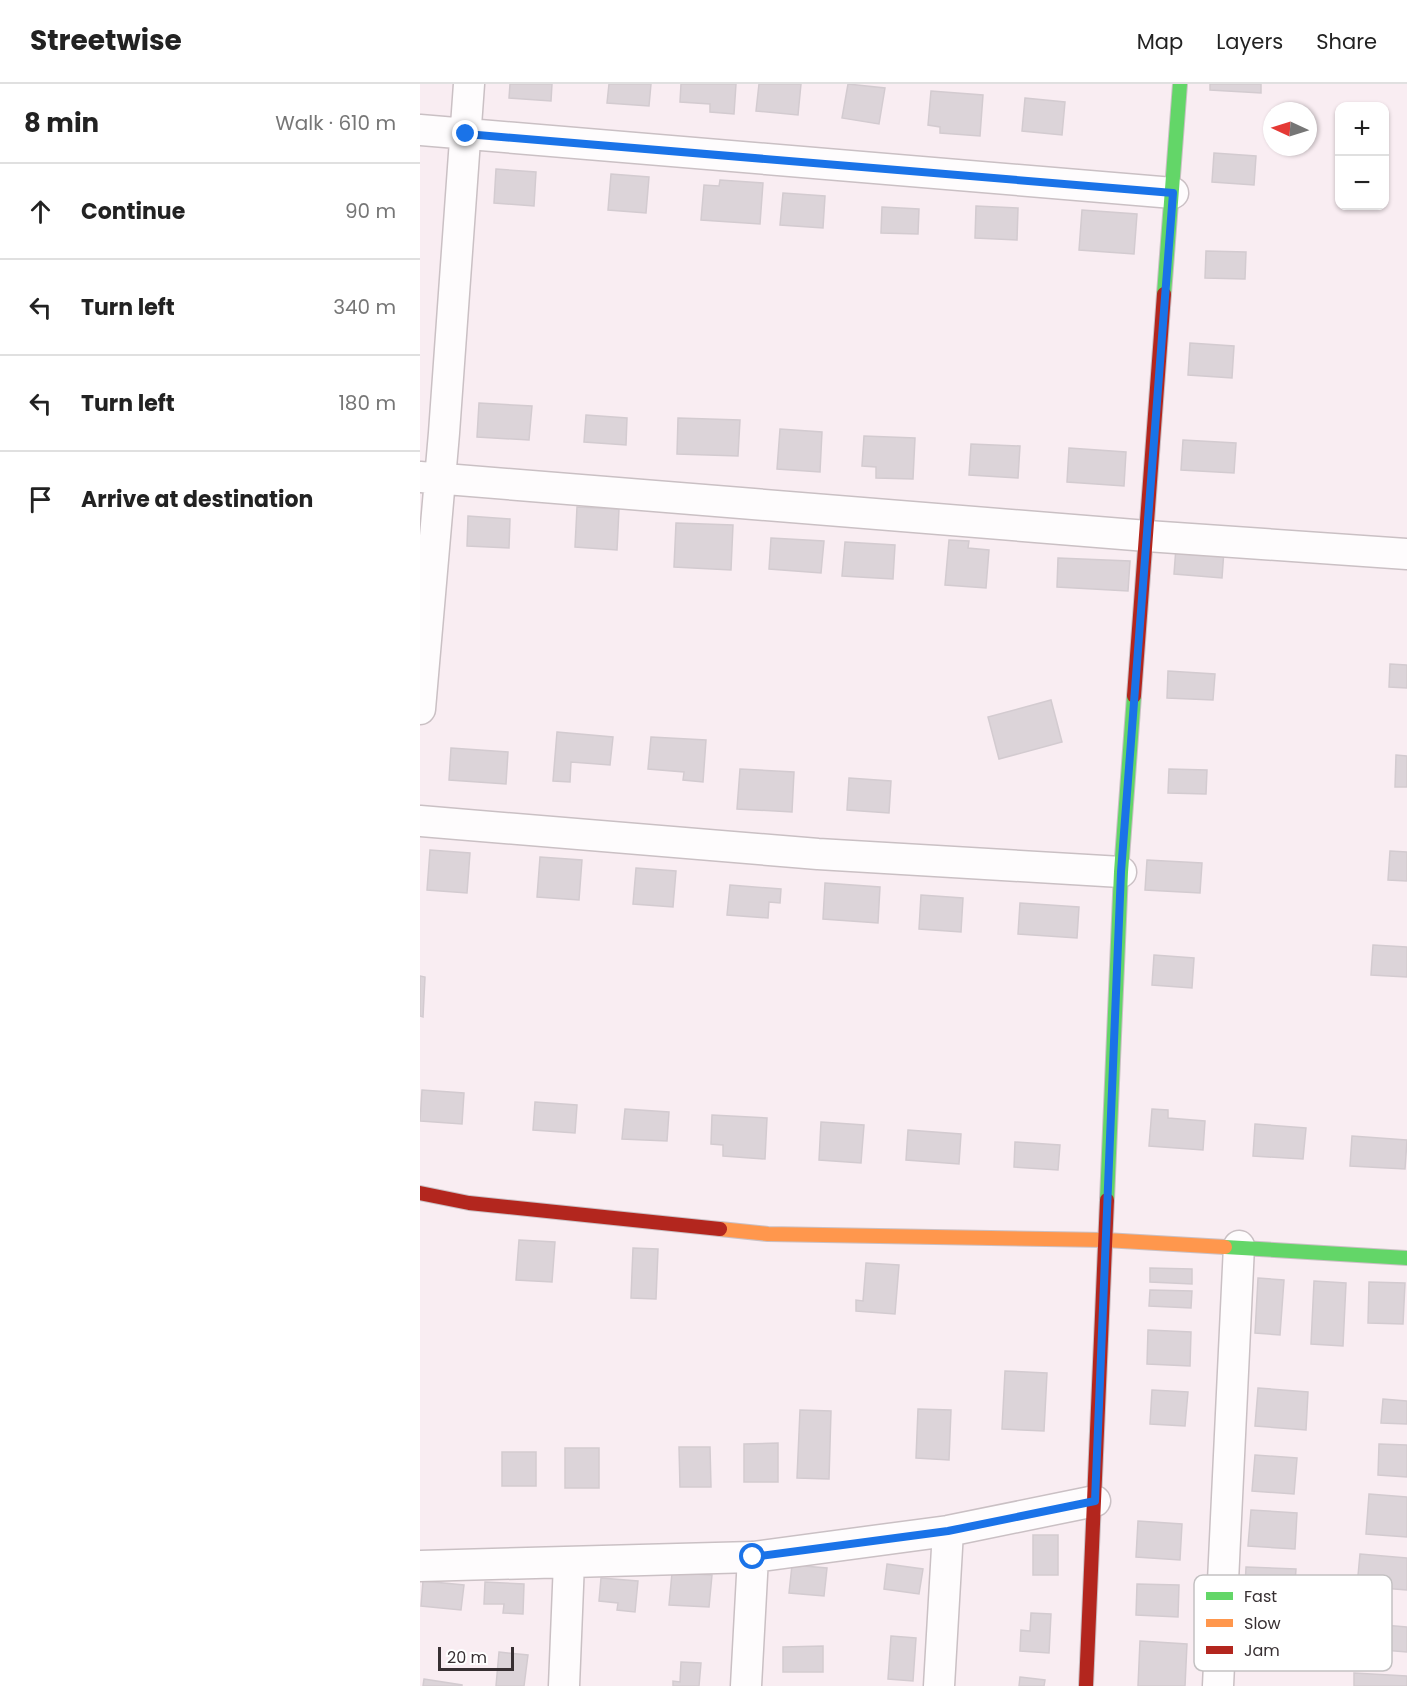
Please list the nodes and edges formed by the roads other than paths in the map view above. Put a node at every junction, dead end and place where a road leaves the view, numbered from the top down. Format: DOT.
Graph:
graph roads {
  1 [pos="469,84"];
  2 [pos="1180,84"];
  3 [pos="420,130"];
  4 [pos="466,134"];
  5 [pos="1173,193"];
  6 [pos="430,477"];
  7 [pos="1147,536"];
  8 [pos="1407,554"];
  9 [pos="420,709"];
  10 [pos="420,821"];
  11 [pos="1121,872"];
  12 [pos="420,1193"];
  13 [pos="1105,1240"];
  14 [pos="1239,1246"];
  15 [pos="1407,1258"];
  16 [pos="1095,1501"];
  17 [pos="948,1531"];
  18 [pos="753,1557"];
  19 [pos="569,1562"];
  20 [pos="420,1566"];
  21 [pos="1223,1575"];
  22 [pos="1219,1671"];
  23 [pos="564,1686"];
  24 [pos="746,1686"];
  25 [pos="939,1686"];
  26 [pos="1086,1686"];
  27 [pos="1218,1686"];
  1 -- 4 [label="street"];
  2 -- 5 [label="street"];
  3 -- 4 [label="street"];
  4 -- 5 [label="street"];
  4 -- 6 [label="street"];
  5 -- 7 [label="street"];
  6 -- 7 [label="street"];
  6 -- 9 [label="street"];
  7 -- 8 [label="street"];
  7 -- 11 [label="street"];
  10 -- 11 [label="street"];
  11 -- 13 [label="street"];
  12 -- 13 [label="street"];
  13 -- 14 [label="street"];
  13 -- 16 [label="street"];
  14 -- 15 [label="street"];
  14 -- 21 [label="street"];
  16 -- 17 [label="street"];
  16 -- 26 [label="street"];
  17 -- 18 [label="street"];
  17 -- 25 [label="street"];
  18 -- 19 [label="street"];
  18 -- 24 [label="street"];
  19 -- 20 [label="street"];
  19 -- 23 [label="street"];
  22 -- 27 [label="street"];
}
